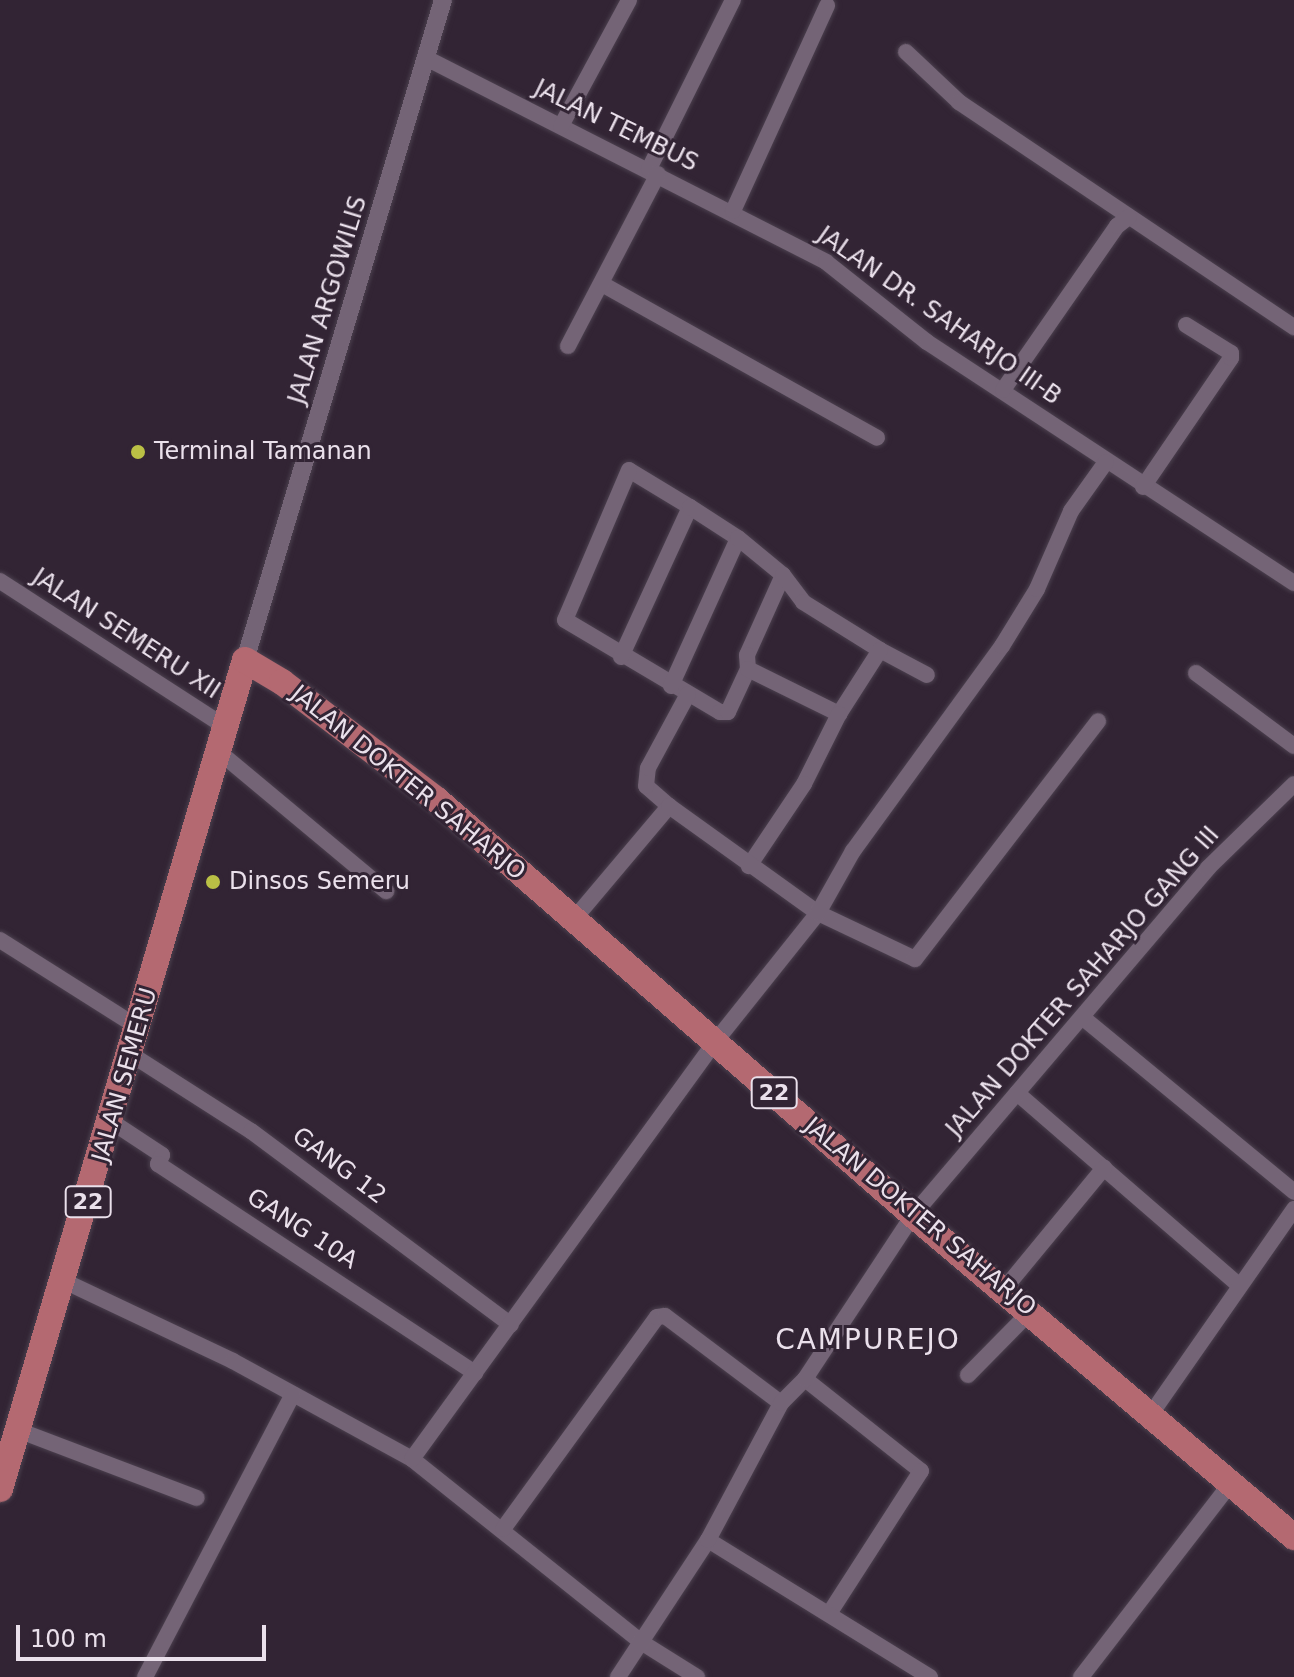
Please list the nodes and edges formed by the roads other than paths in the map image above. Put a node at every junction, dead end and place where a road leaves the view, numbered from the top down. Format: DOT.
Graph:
graph roads {
  1 [pos="443,0"];
  2 [pos="629,0"];
  3 [pos="733,0"];
  4 [pos="827,6"];
  5 [pos="906,52"];
  6 [pos="426,58"];
  7 [pos="561,126"];
  8 [pos="654,172"];
  9 [pos="733,211"];
  10 [pos="1129,217"];
  11 [pos="783,238"];
  12 [pos="602,284"];
  13 [pos="1186,325"];
  14 [pos="1294,327"];
  15 [pos="568,346"];
  16 [pos="1003,390"];
  17 [pos="877,438"];
  18 [pos="1106,462"];
  19 [pos="1143,487"];
  20 [pos="690,507"];
  21 [pos="738,538"];
  22 [pos="783,575"];
  23 [pos="0,581"];
  24 [pos="1294,583"];
  25 [pos="880,650"];
  26 [pos="621,657"];
  27 [pos="245,660"];
  28 [pos="748,669"];
  29 [pos="1196,673"];
  30 [pos="927,675"];
  31 [pos="671,686"];
  32 [pos="688,694"];
  33 [pos="839,714"];
  34 [pos="1098,721"];
  35 [pos="222,739"];
  36 [pos="1294,746"];
  37 [pos="1290,795"];
  38 [pos="669,806"];
  39 [pos="749,866"];
  40 [pos="386,891"];
  41 [pos="818,913"];
  42 [pos="574,919"];
  43 [pos="0,940"];
  44 [pos="1082,1017"];
  45 [pos="139,1028"];
  46 [pos="715,1042"];
  47 [pos="132,1055"];
  48 [pos="1017,1093"];
  49 [pos="112,1122"];
  50 [pos="1104,1168"];
  51 [pos="1294,1192"];
  52 [pos="1294,1209"];
  53 [pos="913,1215"];
  54 [pos="64,1281"];
  55 [pos="1239,1285"];
  56 [pos="1005,1288"];
  57 [pos="1031,1311"];
  58 [pos="511,1325"];
  59 [pos="475,1373"];
  60 [pos="968,1375"];
  61 [pos="805,1379"];
  62 [pos="293,1394"];
  63 [pos="781,1403"];
  64 [pos="1151,1414"];
  65 [pos="18,1430"];
  66 [pos="412,1459"];
  67 [pos="1231,1483"];
  68 [pos="0,1489"];
  69 [pos="197,1498"];
  70 [pos="503,1529"];
  71 [pos="1294,1537"];
  72 [pos="708,1540"];
  73 [pos="830,1612"];
  74 [pos="641,1642"];
  75 [pos="147,1676"];
  76 [pos="618,1677"];
  77 [pos="697,1677"];
  78 [pos="930,1677"];
  79 [pos="1081,1677"];
  1 -- 6 [label="street, JALAN ARGOWILIS"];
  2 -- 7 [label="street"];
  3 -- 8 [label="street"];
  4 -- 9 [label="street"];
  5 -- 10 [label="street"];
  6 -- 7 [label="street, JALAN TEMBUS"];
  6 -- 27 [label="street, JALAN ARGOWILIS"];
  7 -- 8 [label="street, JALAN TEMBUS"];
  8 -- 9 [label="street, JALAN TEMBUS"];
  8 -- 12 [label="street"];
  9 -- 11 [label="street, JALAN TEMBUS"];
  10 -- 14 [label="street"];
  10 -- 16 [label="street"];
  11 -- 16 [label="street, JALAN DR. SAHARJO III-B"];
  12 -- 15 [label="street"];
  12 -- 17 [label="street"];
  13 -- 19 [label="street"];
  16 -- 18 [label="street, JALAN DR. SAHARJO III-B"];
  18 -- 19 [label="street, JALAN DR. SAHARJO III-B"];
  18 -- 41 [label="street"];
  19 -- 24 [label="street, JALAN DR. SAHARJO III-B"];
  20 -- 21 [label="street"];
  20 -- 26 [label="street"];
  20 -- 26 [label="street"];
  21 -- 22 [label="street"];
  21 -- 31 [label="street"];
  22 -- 25 [label="street"];
  22 -- 28 [label="street"];
  23 -- 35 [label="street, JALAN SEMERU XII"];
  25 -- 30 [label="street"];
  25 -- 33 [label="street"];
  26 -- 31 [label="street"];
  27 -- 35 [label="highway, JALAN SEMERU / 22"];
  27 -- 42 [label="highway, JALAN DOKTER SAHARJO / 22"];
  28 -- 32 [label="street"];
  28 -- 33 [label="street"];
  29 -- 36 [label="street"];
  31 -- 32 [label="street"];
  32 -- 38 [label="street"];
  33 -- 39 [label="street"];
  34 -- 41 [label="street"];
  35 -- 40 [label="street, JALAN SEMERU XII"];
  35 -- 45 [label="highway, JALAN SEMERU / 22"];
  37 -- 44 [label="street, JALAN DOKTER SAHARJO GANG III"];
  38 -- 39 [label="street"];
  38 -- 42 [label="street"];
  39 -- 41 [label="street"];
  41 -- 46 [label="street"];
  42 -- 46 [label="highway, JALAN DOKTER SAHARJO / 22"];
  43 -- 45 [label="street"];
  44 -- 48 [label="street, JALAN DOKTER SAHARJO GANG III"];
  44 -- 51 [label="street"];
  45 -- 47 [label="highway, JALAN SEMERU / 22"];
  46 -- 53 [label="highway, JALAN DOKTER SAHARJO / 22"];
  46 -- 58 [label="street"];
  47 -- 49 [label="highway, JALAN SEMERU / 22"];
  47 -- 58 [label="street, GANG 12"];
  48 -- 50 [label="street"];
  48 -- 53 [label="street, JALAN DOKTER SAHARJO GANG III"];
  49 -- 54 [label="highway, JALAN SEMERU / 22"];
  49 -- 59 [label="street, GANG 10A"];
  50 -- 55 [label="street"];
  50 -- 56 [label="street"];
  52 -- 55 [label="street"];
  53 -- 56 [label="highway, JALAN DOKTER SAHARJO / 22"];
  53 -- 61 [label="street, JALAN DOKTER SAHARJO GANG III"];
  54 -- 62 [label="street"];
  54 -- 65 [label="highway, JALAN SEMERU / 22"];
  55 -- 64 [label="street"];
  56 -- 57 [label="highway, JALAN DOKTER SAHARJO / 22"];
  57 -- 60 [label="street"];
  57 -- 64 [label="highway, JALAN DOKTER SAHARJO / 22"];
  58 -- 59 [label="street"];
  59 -- 66 [label="street"];
  61 -- 63 [label="street, JALAN DOKTER SAHARJO GANG III"];
  61 -- 73 [label="street"];
  62 -- 66 [label="street"];
  62 -- 75 [label="street"];
  63 -- 70 [label="street"];
  63 -- 72 [label="street, JALAN DOKTER SAHARJO GANG III"];
  64 -- 67 [label="highway, JALAN DOKTER SAHARJO / 22"];
  65 -- 68 [label="highway, JALAN SEMERU / 22"];
  65 -- 69 [label="street"];
  66 -- 70 [label="street"];
  67 -- 71 [label="highway, JALAN DOKTER SAHARJO / 22"];
  67 -- 79 [label="street"];
  70 -- 74 [label="street"];
  72 -- 73 [label="street"];
  72 -- 74 [label="street, JALAN DOKTER SAHARJO GANG III"];
  73 -- 78 [label="street"];
  74 -- 76 [label="street, JALAN DOKTER SAHARJO GANG III"];
  74 -- 77 [label="street"];
}
